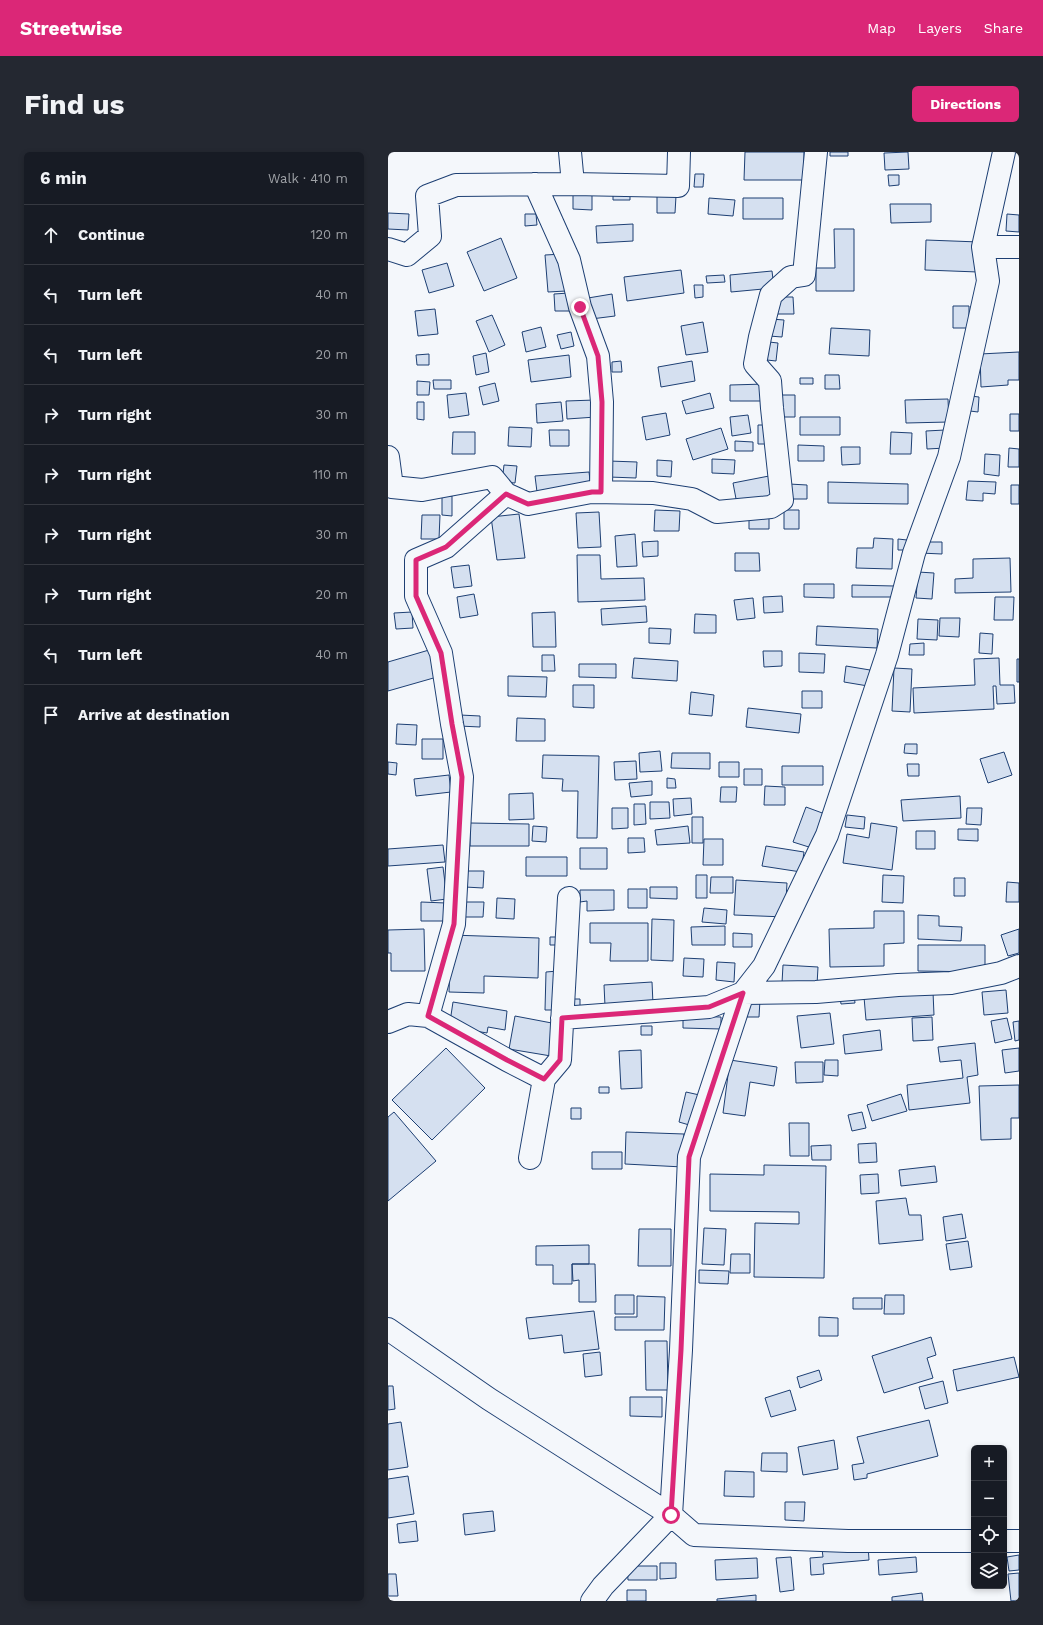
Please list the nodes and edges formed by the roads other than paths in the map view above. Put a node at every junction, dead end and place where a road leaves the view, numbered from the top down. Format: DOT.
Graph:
graph roads {
  1 [pos="570,152"];
  2 [pos="679,152"];
  3 [pos="816,152"];
  4 [pos="1004,152"];
  5 [pos="535,184"];
  6 [pos="573,184"];
  7 [pos="983,247"];
  8 [pos="1019,247"];
  9 [pos="388,249"];
  10 [pos="388,457"];
  11 [pos="601,492"];
  12 [pos="506,494"];
  13 [pos="569,898"];
  14 [pos="1019,966"];
  15 [pos="743,993"];
  16 [pos="428,1016"];
  17 [pos="562,1018"];
  18 [pos="388,1022"];
  19 [pos="544,1079"];
  20 [pos="530,1158"];
  21 [pos="388,1329"];
  22 [pos="671,1515"];
  23 [pos="971,1542"];
  24 [pos="1007,1542"];
  25 [pos="1019,1542"];
  26 [pos="592,1601"];
  1 -- 6 [label="street"];
  2 -- 6 [label="street"];
  3 -- 11 [label="street"];
  4 -- 7 [label="street"];
  5 -- 6 [label="street"];
  5 -- 9 [label="street"];
  5 -- 11 [label="street"];
  7 -- 8 [label="street"];
  7 -- 15 [label="street"];
  10 -- 12 [label="street"];
  11 -- 12 [label="street"];
  12 -- 16 [label="street"];
  13 -- 17 [label="street"];
  14 -- 15 [label="street"];
  15 -- 17 [label="street"];
  15 -- 22 [label="street"];
  16 -- 18 [label="street"];
  16 -- 19 [label="street"];
  17 -- 19 [label="street"];
  19 -- 20 [label="street"];
  21 -- 22 [label="street"];
  22 -- 23 [label="street"];
  22 -- 26 [label="street"];
  24 -- 25 [label="street"];
}
